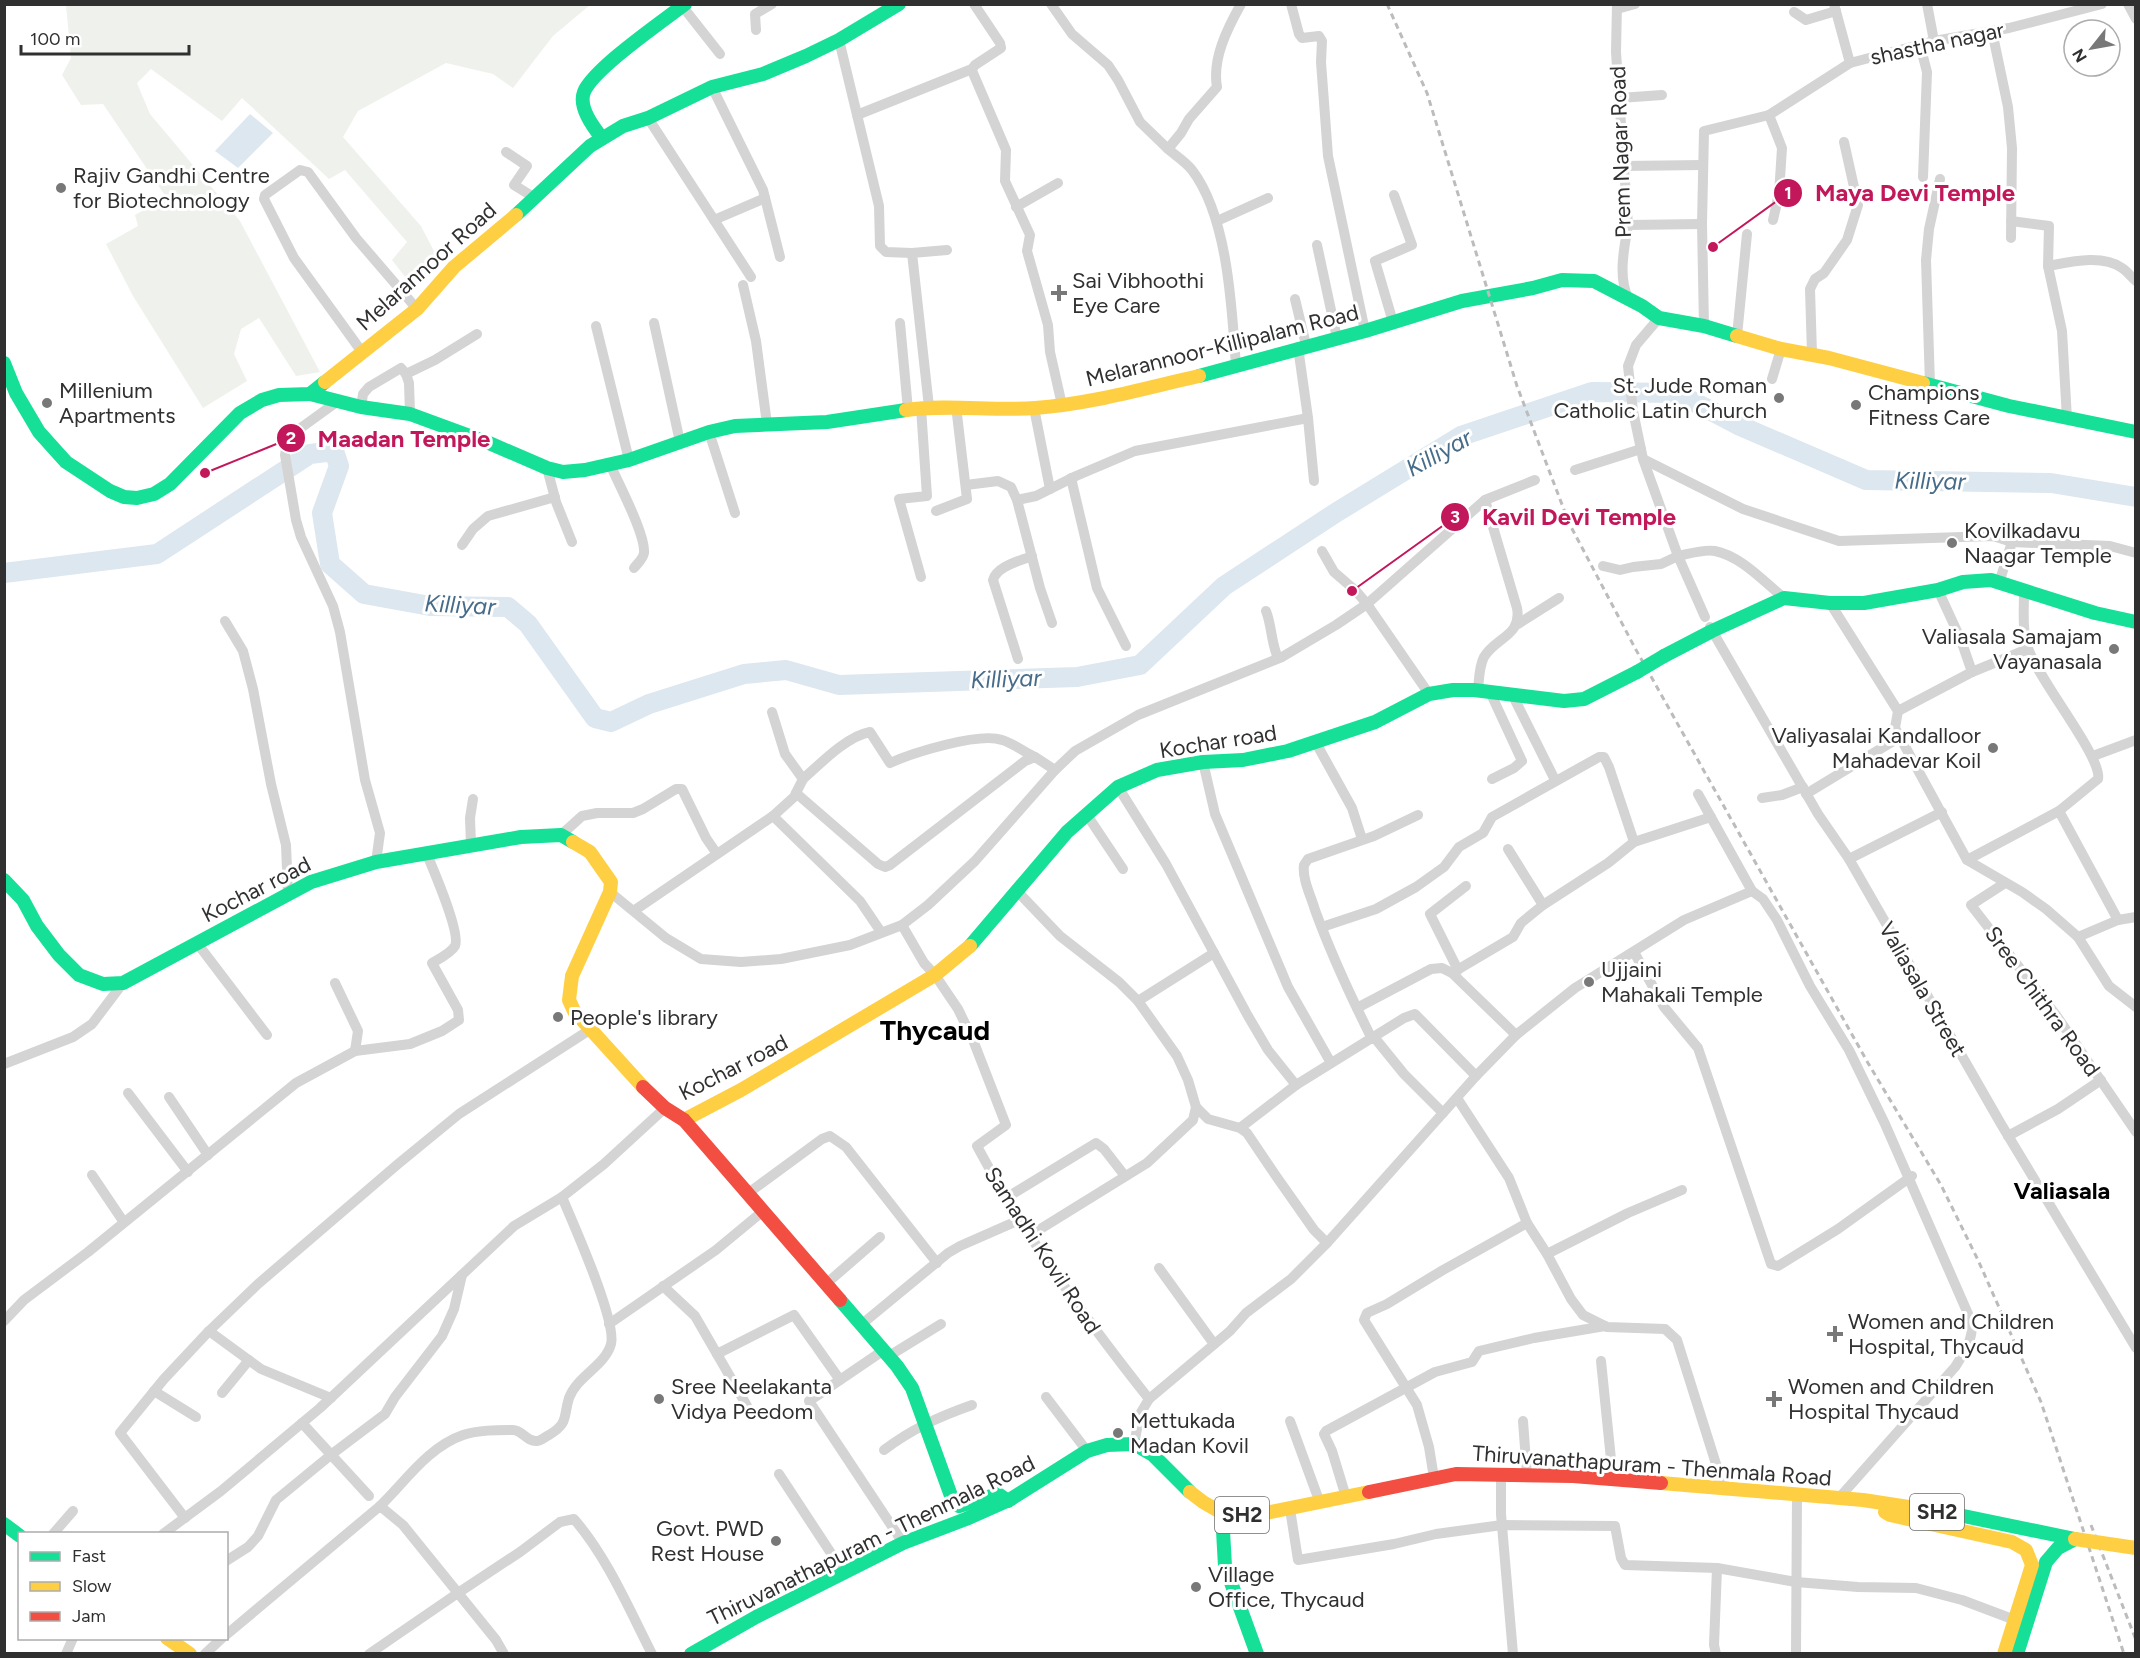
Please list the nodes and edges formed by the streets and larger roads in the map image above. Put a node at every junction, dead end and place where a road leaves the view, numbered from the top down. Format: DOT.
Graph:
graph roads {
  1 [pos="772,4"];
  2 [pos="899,4"];
  3 [pos="974,4"];
  4 [pos="1051,4"];
  5 [pos="1241,4"];
  6 [pos="1291,4"];
  7 [pos="1635,4"];
  8 [pos="1927,4"];
  9 [pos="2102,4"];
  10 [pos="2128,4"];
  11 [pos="684,6"];
  12 [pos="1617,7"];
  13 [pos="1835,8"];
  14 [pos="1794,12"];
  15 [pos="2136,19"];
  16 [pos="756,30"];
  17 [pos="1992,31"];
  18 [pos="839,40"];
  19 [pos="1934,41"];
  20 [pos="1920,45"];
  21 [pos="720,54"];
  22 [pos="1850,63"];
  23 [pos="972,69"];
  24 [pos="712,87"];
  25 [pos="1662,95"];
  26 [pos="1620,98"];
  27 [pos="857,115"];
  28 [pos="1769,115"];
  29 [pos="648,118"];
  30 [pos="602,138"];
  31 [pos="1844,142"];
  32 [pos="1168,148"];
  33 [pos="506,152"];
  34 [pos="1703,165"];
  35 [pos="1623,166"];
  36 [pos="1923,177"];
  37 [pos="1940,179"];
  38 [pos="1058,183"];
  39 [pos="1394,195"];
  40 [pos="535,198"];
  41 [pos="765,198"];
  42 [pos="1268,198"];
  43 [pos="1016,207"];
  44 [pos="714,220"];
  45 [pos="1773,220"];
  46 [pos="1217,221"];
  47 [pos="2011,221"];
  48 [pos="1702,224"];
  49 [pos="1628,225"];
  50 [pos="1747,234"];
  51 [pos="2011,238"];
  52 [pos="1317,246"];
  53 [pos="948,250"];
  54 [pos="912,253"];
  55 [pos="780,257"];
  56 [pos="2048,266"];
  57 [pos="751,277"];
  58 [pos="2136,281"];
  59 [pos="743,285"];
  60 [pos="1628,298"];
  61 [pos="1294,299"];
  62 [pos="417,309"];
  63 [pos="1659,318"];
  64 [pos="1393,322"];
  65 [pos="654,323"];
  66 [pos="900,323"];
  67 [pos="596,326"];
  68 [pos="1704,326"];
  69 [pos="1365,331"];
  70 [pos="477,334"];
  71 [pos="1737,336"];
  72 [pos="1337,338"];
  73 [pos="1302,346"];
  74 [pos="1781,349"];
  75 [pos="362,352"];
  76 [pos="1812,354"];
  77 [pos="5,364"];
  78 [pos="1236,367"];
  79 [pos="406,374"];
  80 [pos="1772,379"];
  81 [pos="1930,385"];
  82 [pos="310,394"];
  83 [pos="338,401"];
  84 [pos="1062,405"];
  85 [pos="957,406"];
  86 [pos="361,407"];
  87 [pos="919,408"];
  88 [pos="1034,408"];
  89 [pos="410,414"];
  90 [pos="1308,418"];
  91 [pos="2067,419"];
  92 [pos="767,423"];
  93 [pos="709,432"];
  94 [pos="2136,432"];
  95 [pos="680,442"];
  96 [pos="1642,454"];
  97 [pos="629,460"];
  98 [pos="610,465"];
  99 [pos="547,468"];
  100 [pos="1575,470"];
  101 [pos="1071,478"];
  102 [pos="1535,480"];
  103 [pos="1314,481"];
  104 [pos="966,485"];
  105 [pos="1050,489"];
  106 [pos="555,497"];
  107 [pos="1017,500"];
  108 [pos="1485,500"];
  109 [pos="936,511"];
  110 [pos="735,513"];
  111 [pos="572,542"];
  112 [pos="2012,542"];
  113 [pos="462,544"];
  114 [pos="1322,551"];
  115 [pos="2136,553"];
  116 [pos="1032,556"];
  117 [pos="1678,556"];
  118 [pos="1603,566"];
  119 [pos="634,568"];
  120 [pos="921,577"];
  121 [pos="2000,583"];
  122 [pos="1938,590"];
  123 [pos="2024,592"];
  124 [pos="1559,598"];
  125 [pos="1784,598"];
  126 [pos="1830,603"];
  127 [pos="1367,604"];
  128 [pos="1266,611"];
  129 [pos="225,621"];
  130 [pos="2136,622"];
  131 [pos="1052,624"];
  132 [pos="1518,624"];
  133 [pos="1709,625"];
  134 [pos="1126,646"];
  135 [pos="2028,648"];
  136 [pos="1278,658"];
  137 [pos="1018,660"];
  138 [pos="1972,672"];
  139 [pos="1484,691"];
  140 [pos="1429,694"];
  141 [pos="1512,694"];
  142 [pos="1898,711"];
  143 [pos="772,712"];
  144 [pos="1900,737"];
  145 [pos="2136,740"];
  146 [pos="1316,742"];
  147 [pos="2093,756"];
  148 [pos="1035,757"];
  149 [pos="1203,762"];
  150 [pos="1055,770"];
  151 [pos="803,779"];
  152 [pos="1492,779"];
  153 [pos="1555,780"];
  154 [pos="1118,787"];
  155 [pos="1805,790"];
  156 [pos="796,793"];
  157 [pos="1698,794"];
  158 [pos="1762,798"];
  159 [pos="473,799"];
  160 [pos="2059,811"];
  161 [pos="1942,813"];
  162 [pos="1086,815"];
  163 [pos="1418,815"];
  164 [pos="773,816"];
  165 [pos="1711,817"];
  166 [pos="561,835"];
  167 [pos="1362,839"];
  168 [pos="1634,842"];
  169 [pos="471,845"];
  170 [pos="1508,849"];
  171 [pos="426,852"];
  172 [pos="717,854"];
  173 [pos="1849,859"];
  174 [pos="1967,860"];
  175 [pos="376,862"];
  176 [pos="1123,869"];
  177 [pos="4,880"];
  178 [pos="2005,883"];
  179 [pos="1466,886"];
  180 [pos="1017,891"];
  181 [pos="1752,891"];
  182 [pos="610,892"];
  183 [pos="288,894"];
  184 [pos="1543,905"];
  185 [pos="635,910"];
  186 [pos="2136,917"];
  187 [pos="2118,920"];
  188 [pos="902,925"];
  189 [pos="1322,927"];
  190 [pos="881,932"];
  191 [pos="2078,937"];
  192 [pos="196,943"];
  193 [pos="1634,952"];
  194 [pos="1214,953"];
  195 [pos="1455,971"];
  196 [pos="935,975"];
  197 [pos="123,983"];
  198 [pos="335,983"];
  199 [pos="1138,1002"];
  200 [pos="2136,1007"];
  201 [pos="1357,1008"];
  202 [pos="591,1029"];
  203 [pos="267,1035"];
  204 [pos="1516,1035"];
  205 [pos="1373,1038"];
  206 [pos="355,1051"];
  207 [pos="1331,1063"];
  208 [pos="4,1064"];
  209 [pos="1476,1076"];
  210 [pos="2101,1080"];
  211 [pos="1296,1085"];
  212 [pos="128,1093"];
  213 [pos="170,1097"];
  214 [pos="1457,1098"];
  215 [pos="1196,1107"];
  216 [pos="665,1108"];
  217 [pos="1443,1113"];
  218 [pos="684,1120"];
  219 [pos="1240,1128"];
  220 [pos="2136,1132"];
  221 [pos="2008,1136"];
  222 [pos="208,1155"];
  223 [pos="188,1172"];
  224 [pos="92,1175"];
  225 [pos="1125,1176"];
  226 [pos="1910,1177"];
  227 [pos="1682,1190"];
  228 [pos="747,1194"];
  229 [pos="562,1197"];
  230 [pos="1006,1198"];
  231 [pos="763,1211"];
  232 [pos="1019,1220"];
  233 [pos="123,1221"];
  234 [pos="1527,1223"];
  235 [pos="880,1236"];
  236 [pos="1029,1236"];
  237 [pos="1327,1243"];
  238 [pos="1547,1254"];
  239 [pos="937,1263"];
  240 [pos="1159,1268"];
  241 [pos="462,1275"];
  242 [pos="827,1283"];
  243 [pos="663,1286"];
  244 [pos="4,1322"];
  245 [pos="609,1324"];
  246 [pos="862,1324"];
  247 [pos="941,1324"];
  248 [pos="1605,1326"];
  249 [pos="209,1331"];
  250 [pos="1214,1344"];
  251 [pos="2136,1348"];
  252 [pos="886,1353"];
  253 [pos="717,1354"];
  254 [pos="249,1360"];
  255 [pos="1601,1361"];
  256 [pos="840,1380"];
  257 [pos="1405,1388"];
  258 [pos="154,1391"];
  259 [pos="222,1393"];
  260 [pos="1046,1397"];
  261 [pos="331,1398"];
  262 [pos="1149,1399"];
  263 [pos="972,1405"];
  264 [pos="747,1406"];
  265 [pos="196,1417"];
  266 [pos="1290,1421"];
  267 [pos="1523,1421"];
  268 [pos="303,1423"];
  269 [pos="924,1424"];
  270 [pos="1134,1444"];
  271 [pos="884,1450"];
  272 [pos="1087,1451"];
  273 [pos="332,1454"];
  274 [pos="779,1474"];
  275 [pos="1501,1474"];
  276 [pos="1527,1475"];
  277 [pos="1434,1478"];
  278 [pos="1613,1479"];
  279 [pos="1726,1488"];
  280 [pos="1797,1495"];
  281 [pos="369,1496"];
  282 [pos="1346,1497"];
  283 [pos="1839,1498"];
  284 [pos="1863,1500"];
  285 [pos="1008,1501"];
  286 [pos="1320,1503"];
  287 [pos="380,1506"];
  288 [pos="1290,1509"];
  289 [pos="73,1511"];
  290 [pos="1222,1513"];
  291 [pos="185,1518"];
  292 [pos="4,1524"];
  293 [pos="1502,1525"];
  294 [pos="2031,1530"];
  295 [pos="54,1532"];
  296 [pos="164,1532"];
  297 [pos="18,1534"];
  298 [pos="2075,1539"];
  299 [pos="903,1543"];
  300 [pos="2136,1548"];
  301 [pos="228,1560"];
  302 [pos="2046,1562"];
  303 [pos="1717,1568"];
  304 [pos="844,1573"];
  305 [pos="1796,1582"];
  306 [pos="458,1593"];
  307 [pos="2015,1620"];
  308 [pos="228,1633"];
  309 [pos="170,1640"];
  310 [pos="220,1640"];
  311 [pos="190,1653"];
  312 [pos="205,1653"];
  313 [pos="369,1653"];
  314 [pos="504,1653"];
  315 [pos="652,1653"];
  316 [pos="690,1653"];
  317 [pos="1257,1653"];
  318 [pos="1513,1653"];
  319 [pos="1716,1653"];
  320 [pos="1796,1653"];
  321 [pos="2004,1653"];
  322 [pos="2017,1653"];
  1 -- 16 [label="street"];
  2 -- 18 [label="street, Melarannoor Road"];
  3 -- 23 [label="street"];
  4 -- 32 [label="street"];
  5 -- 32 [label="street"];
  6 -- 69 [label="street"];
  7 -- 12 [label="street"];
  8 -- 19 [label="street"];
  9 -- 17 [label="street, shastha nagar"];
  10 -- 15 [label="street"];
  11 -- 21 [label="street"];
  11 -- 30 [label="street"];
  12 -- 26 [label="street, Prem Nagar Road"];
  13 -- 14 [label="street"];
  13 -- 22 [label="street"];
  17 -- 19 [label="street, shastha nagar"];
  17 -- 47 [label="street"];
  18 -- 24 [label="street, Melarannoor Road"];
  18 -- 27 [label="street"];
  19 -- 20 [label="street, shastha nagar"];
  20 -- 22 [label="street, shastha nagar"];
  20 -- 36 [label="street"];
  22 -- 28 [label="street, shastha nagar"];
  23 -- 27 [label="street"];
  23 -- 43 [label="street"];
  24 -- 29 [label="street, Melarannoor Road"];
  24 -- 41 [label="street"];
  25 -- 26 [label="street"];
  26 -- 35 [label="street, Prem Nagar Road"];
  27 -- 54 [label="street"];
  28 -- 34 [label="street"];
  28 -- 45 [label="street"];
  29 -- 30 [label="street, Melarannoor Road"];
  29 -- 44 [label="street"];
  30 -- 40 [label="street, Melarannoor Road"];
  31 -- 76 [label="street"];
  32 -- 46 [label="street"];
  33 -- 40 [label="street"];
  34 -- 35 [label="street"];
  34 -- 48 [label="street"];
  35 -- 49 [label="street, Prem Nagar Road"];
  37 -- 81 [label="street"];
  38 -- 43 [label="street"];
  39 -- 64 [label="street"];
  40 -- 62 [label="street, Melarannoor Road"];
  41 -- 44 [label="street"];
  41 -- 55 [label="street"];
  42 -- 46 [label="street"];
  43 -- 84 [label="street"];
  44 -- 57 [label="street"];
  46 -- 78 [label="street"];
  47 -- 51 [label="street"];
  47 -- 56 [label="street"];
  48 -- 49 [label="street"];
  48 -- 68 [label="street"];
  49 -- 60 [label="street, Prem Nagar Road"];
  50 -- 71 [label="street"];
  52 -- 72 [label="street"];
  53 -- 54 [label="street"];
  54 -- 87 [label="street"];
  56 -- 58 [label="street"];
  56 -- 91 [label="street"];
  59 -- 92 [label="street"];
  60 -- 63 [label="street, Melarannoor-Killipalam Road"];
  60 -- 64 [label="street, Melarannoor-Killipalam Road"];
  61 -- 73 [label="street"];
  62 -- 75 [label="street, Melarannoor Road"];
  62 -- 75 [label="street"];
  63 -- 68 [label="street, Melarannoor-Killipalam Road"];
  63 -- 96 [label="street, Valiasala Street"];
  64 -- 69 [label="street, Melarannoor-Killipalam Road"];
  65 -- 95 [label="street"];
  66 -- 87 [label="street"];
  67 -- 97 [label="street"];
  68 -- 71 [label="street, Melarannoor-Killipalam Road"];
  69 -- 72 [label="street, Melarannoor-Killipalam Road"];
  70 -- 79 [label="street"];
  71 -- 74 [label="street, Melarannoor-Killipalam Road"];
  72 -- 73 [label="street, Melarannoor-Killipalam Road"];
  73 -- 78 [label="street, Melarannoor-Killipalam Road"];
  73 -- 90 [label="street"];
  74 -- 76 [label="street, Melarannoor-Killipalam Road"];
  74 -- 80 [label="street"];
  75 -- 82 [label="street, Melarannoor Road"];
  76 -- 81 [label="street, Melarannoor-Killipalam Road"];
  77 -- 82 [label="street"];
  78 -- 84 [label="street, Melarannoor-Killipalam Road"];
  79 -- 86 [label="street"];
  79 -- 89 [label="street"];
  81 -- 91 [label="street, Melarannoor-Killipalam Road"];
  82 -- 83 [label="street, Melarannoor-Killipalam Road"];
  83 -- 86 [label="street, Melarannoor-Killipalam Road"];
  83 -- 175 [label="street"];
  84 -- 88 [label="street, Melarannoor-Killipalam Road"];
  85 -- 87 [label="street, Melarannoor-Killipalam Road"];
  85 -- 88 [label="street, Melarannoor-Killipalam Road"];
  85 -- 104 [label="street"];
  86 -- 89 [label="street, Melarannoor-Killipalam Road"];
  87 -- 92 [label="street, Melarannoor-Killipalam Road"];
  87 -- 120 [label="street"];
  88 -- 105 [label="street"];
  89 -- 99 [label="street, Melarannoor-Killipalam Road"];
  90 -- 101 [label="street"];
  90 -- 103 [label="street"];
  91 -- 94 [label="street, Melarannoor-Killipalam Road"];
  92 -- 93 [label="street, Melarannoor-Killipalam Road"];
  93 -- 95 [label="street, Melarannoor-Killipalam Road"];
  93 -- 110 [label="street"];
  95 -- 97 [label="street, Melarannoor-Killipalam Road"];
  96 -- 100 [label="street"];
  96 -- 112 [label="street"];
  96 -- 117 [label="street, Valiasala Street"];
  97 -- 98 [label="street, Melarannoor-Killipalam Road"];
  98 -- 99 [label="street, Melarannoor-Killipalam Road"];
  98 -- 119 [label="street"];
  99 -- 106 [label="street"];
  101 -- 105 [label="street"];
  101 -- 134 [label="street"];
  102 -- 108 [label="street"];
  104 -- 107 [label="street"];
  104 -- 109 [label="street"];
  105 -- 107 [label="street"];
  106 -- 111 [label="street"];
  106 -- 113 [label="street"];
  107 -- 116 [label="street"];
  108 -- 127 [label="street"];
  108 -- 132 [label="street"];
  112 -- 115 [label="street"];
  112 -- 121 [label="street"];
  114 -- 127 [label="street"];
  116 -- 131 [label="street"];
  116 -- 137 [label="street"];
  117 -- 118 [label="street"];
  117 -- 125 [label="street"];
  117 -- 133 [label="street, Valiasala Street"];
  121 -- 122 [label="street"];
  121 -- 123 [label="street"];
  122 -- 126 [label="street"];
  122 -- 138 [label="street"];
  123 -- 130 [label="street"];
  123 -- 135 [label="street"];
  124 -- 132 [label="street"];
  125 -- 126 [label="street"];
  125 -- 133 [label="street, Kochar road"];
  126 -- 142 [label="street"];
  127 -- 136 [label="street"];
  127 -- 140 [label="street"];
  128 -- 136 [label="street"];
  129 -- 183 [label="street"];
  132 -- 139 [label="street"];
  133 -- 141 [label="street, Kochar road, bridge"];
  133 -- 155 [label="street, Valiasala Street"];
  135 -- 138 [label="street"];
  135 -- 147 [label="street"];
  136 -- 150 [label="street"];
  138 -- 142 [label="street"];
  139 -- 140 [label="street, Kochar road"];
  139 -- 141 [label="street, Kochar road"];
  139 -- 152 [label="street"];
  140 -- 146 [label="street, Kochar road"];
  141 -- 153 [label="street"];
  142 -- 144 [label="street"];
  143 -- 151 [label="street"];
  144 -- 155 [label="street"];
  144 -- 161 [label="street"];
  145 -- 147 [label="street"];
  146 -- 149 [label="street, Kochar road"];
  146 -- 167 [label="street"];
  147 -- 160 [label="street"];
  148 -- 150 [label="street"];
  148 -- 151 [label="street"];
  148 -- 156 [label="street"];
  149 -- 154 [label="street, Kochar road"];
  149 -- 207 [label="street"];
  150 -- 188 [label="street"];
  151 -- 156 [label="street"];
  153 -- 168 [label="street"];
  153 -- 189 [label="street"];
  154 -- 162 [label="street, Kochar road"];
  154 -- 194 [label="street"];
  155 -- 158 [label="street"];
  155 -- 173 [label="street, Valiasala Street"];
  156 -- 164 [label="street"];
  157 -- 165 [label="street"];
  159 -- 169 [label="street"];
  160 -- 174 [label="street"];
  160 -- 187 [label="street"];
  161 -- 173 [label="street"];
  161 -- 174 [label="street"];
  162 -- 176 [label="street"];
  162 -- 180 [label="street, Kochar road"];
  163 -- 167 [label="street"];
  164 -- 172 [label="street"];
  164 -- 190 [label="street"];
  165 -- 168 [label="street"];
  165 -- 181 [label="street"];
  166 -- 169 [label="street, Kochar road"];
  166 -- 172 [label="street"];
  166 -- 182 [label="street"];
  167 -- 189 [label="street"];
  168 -- 184 [label="street"];
  169 -- 171 [label="street, Kochar road"];
  170 -- 184 [label="street"];
  171 -- 175 [label="street, Kochar road"];
  171 -- 206 [label="street"];
  172 -- 185 [label="street"];
  173 -- 221 [label="street, Valiasala Street"];
  174 -- 178 [label="street"];
  175 -- 183 [label="street, Kochar road"];
  177 -- 197 [label="street"];
  178 -- 191 [label="street"];
  178 -- 210 [label="street, Sree Chithra Road"];
  179 -- 195 [label="street"];
  180 -- 196 [label="street, Kochar road"];
  180 -- 199 [label="street"];
  181 -- 193 [label="street"];
  181 -- 226 [label="street"];
  182 -- 185 [label="street"];
  182 -- 202 [label="street, Kochar road"];
  183 -- 192 [label="street, Kochar road"];
  184 -- 195 [label="street"];
  185 -- 190 [label="street"];
  186 -- 187 [label="street"];
  187 -- 191 [label="street"];
  188 -- 190 [label="street"];
  188 -- 196 [label="street"];
  189 -- 201 [label="street"];
  191 -- 200 [label="street"];
  192 -- 197 [label="street, Kochar road"];
  192 -- 203 [label="street"];
  193 -- 204 [label="street"];
  193 -- 226 [label="street"];
  194 -- 199 [label="street"];
  194 -- 211 [label="street"];
  195 -- 201 [label="street"];
  195 -- 204 [label="street"];
  196 -- 218 [label="street, Kochar road"];
  196 -- 230 [label="street, Samadhi Kovil Road"];
  197 -- 208 [label="street"];
  198 -- 206 [label="street"];
  199 -- 215 [label="street"];
  201 -- 205 [label="street"];
  202 -- 216 [label="street, Kochar road"];
  202 -- 249 [label="street"];
  204 -- 209 [label="street"];
  205 -- 207 [label="street"];
  205 -- 209 [label="street"];
  205 -- 217 [label="street"];
  206 -- 222 [label="street"];
  207 -- 211 [label="street"];
  209 -- 214 [label="street"];
  210 -- 220 [label="street, Sree Chithra Road"];
  210 -- 221 [label="street"];
  211 -- 219 [label="street"];
  212 -- 223 [label="street"];
  213 -- 222 [label="street"];
  214 -- 217 [label="street"];
  214 -- 234 [label="street"];
  215 -- 219 [label="street"];
  215 -- 225 [label="street"];
  216 -- 218 [label="street, Kochar road"];
  216 -- 229 [label="street"];
  217 -- 237 [label="street"];
  218 -- 228 [label="street"];
  219 -- 237 [label="street"];
  221 -- 251 [label="street, Valiasala Street"];
  222 -- 223 [label="street"];
  223 -- 233 [label="street"];
  224 -- 233 [label="street"];
  225 -- 230 [label="street"];
  225 -- 236 [label="street"];
  226 -- 283 [label="street"];
  227 -- 238 [label="street"];
  228 -- 231 [label="street"];
  228 -- 239 [label="street"];
  229 -- 241 [label="street"];
  229 -- 245 [label="street"];
  230 -- 232 [label="street, Samadhi Kovil Road"];
  231 -- 242 [label="street"];
  231 -- 243 [label="street"];
  232 -- 236 [label="street, Samadhi Kovil Road"];
  232 -- 239 [label="street"];
  233 -- 244 [label="street"];
  234 -- 238 [label="street"];
  234 -- 257 [label="street"];
  235 -- 242 [label="street"];
  236 -- 262 [label="street, Samadhi Kovil Road"];
  237 -- 250 [label="street"];
  238 -- 248 [label="street"];
  239 -- 246 [label="street"];
  240 -- 250 [label="street"];
  241 -- 261 [label="street"];
  241 -- 273 [label="street"];
  242 -- 246 [label="street"];
  243 -- 245 [label="street"];
  243 -- 253 [label="street"];
  245 -- 287 [label="street"];
  246 -- 252 [label="street"];
  247 -- 252 [label="street"];
  248 -- 257 [label="street"];
  248 -- 279 [label="street"];
  249 -- 254 [label="street"];
  249 -- 258 [label="street"];
  250 -- 262 [label="street"];
  252 -- 256 [label="street"];
  252 -- 269 [label="street"];
  253 -- 256 [label="street"];
  253 -- 264 [label="street"];
  254 -- 259 [label="street"];
  254 -- 261 [label="street"];
  255 -- 278 [label="street"];
  256 -- 299 [label="street"];
  257 -- 277 [label="street"];
  257 -- 282 [label="street"];
  258 -- 265 [label="street"];
  258 -- 291 [label="street"];
  260 -- 272 [label="street"];
  261 -- 268 [label="street"];
  262 -- 270 [label="street"];
  263 -- 269 [label="street"];
  266 -- 286 [label="street"];
  267 -- 276 [label="street"];
  268 -- 273 [label="street"];
  268 -- 291 [label="street"];
  269 -- 271 [label="street"];
  269 -- 285 [label="street"];
  270 -- 272 [label="street, Thiruvanathapuram - Thenmala Road"];
  270 -- 290 [label="street, Thiruvanathapuram - Thenmala Road / SH2"];
  272 -- 285 [label="street, Thiruvanathapuram - Thenmala Road"];
  273 -- 281 [label="street"];
  273 -- 301 [label="street"];
  274 -- 304 [label="street"];
  275 -- 276 [label="street, Thiruvanathapuram - Thenmala Road / SH2"];
  275 -- 277 [label="street, Thiruvanathapuram - Thenmala Road / SH2"];
  275 -- 293 [label="street"];
  276 -- 278 [label="street, Thiruvanathapuram - Thenmala Road / SH2"];
  277 -- 282 [label="street, Thiruvanathapuram - Thenmala Road / SH2"];
  278 -- 279 [label="street, Thiruvanathapuram - Thenmala Road / SH2"];
  279 -- 280 [label="street, Thiruvanathapuram - Thenmala Road / SH2"];
  280 -- 283 [label="street, Thiruvanathapuram - Thenmala Road / SH2"];
  280 -- 305 [label="street"];
  282 -- 286 [label="street, Thiruvanathapuram - Thenmala Road / SH2"];
  283 -- 284 [label="street, Thiruvanathapuram - Thenmala Road / SH2"];
  284 -- 294 [label="street, SH2"];
  284 -- 307 [label="street"];
  285 -- 299 [label="street, Thiruvanathapuram - Thenmala Road"];
  286 -- 288 [label="street, Thiruvanathapuram - Thenmala Road / SH2"];
  287 -- 306 [label="street"];
  287 -- 308 [label="street"];
  288 -- 290 [label="street, Thiruvanathapuram - Thenmala Road / SH2"];
  288 -- 293 [label="street"];
  289 -- 295 [label="street"];
  290 -- 317 [label="street"];
  291 -- 296 [label="street"];
  292 -- 297 [label="street"];
  293 -- 303 [label="street"];
  293 -- 318 [label="street"];
  294 -- 298 [label="street, SH2"];
  294 -- 302 [label="street"];
  298 -- 300 [label="street, bridge"];
  298 -- 302 [label="street"];
  299 -- 304 [label="street, Thiruvanathapuram - Thenmala Road"];
  302 -- 322 [label="street"];
  303 -- 305 [label="street"];
  303 -- 319 [label="street"];
  304 -- 316 [label="street, Thiruvanathapuram - Thenmala Road"];
  305 -- 307 [label="street"];
  305 -- 320 [label="street"];
  306 -- 313 [label="street"];
  306 -- 314 [label="street"];
  306 -- 315 [label="street"];
  307 -- 321 [label="street"];
  309 -- 311 [label="street"];
  310 -- 312 [label="street"];
}
